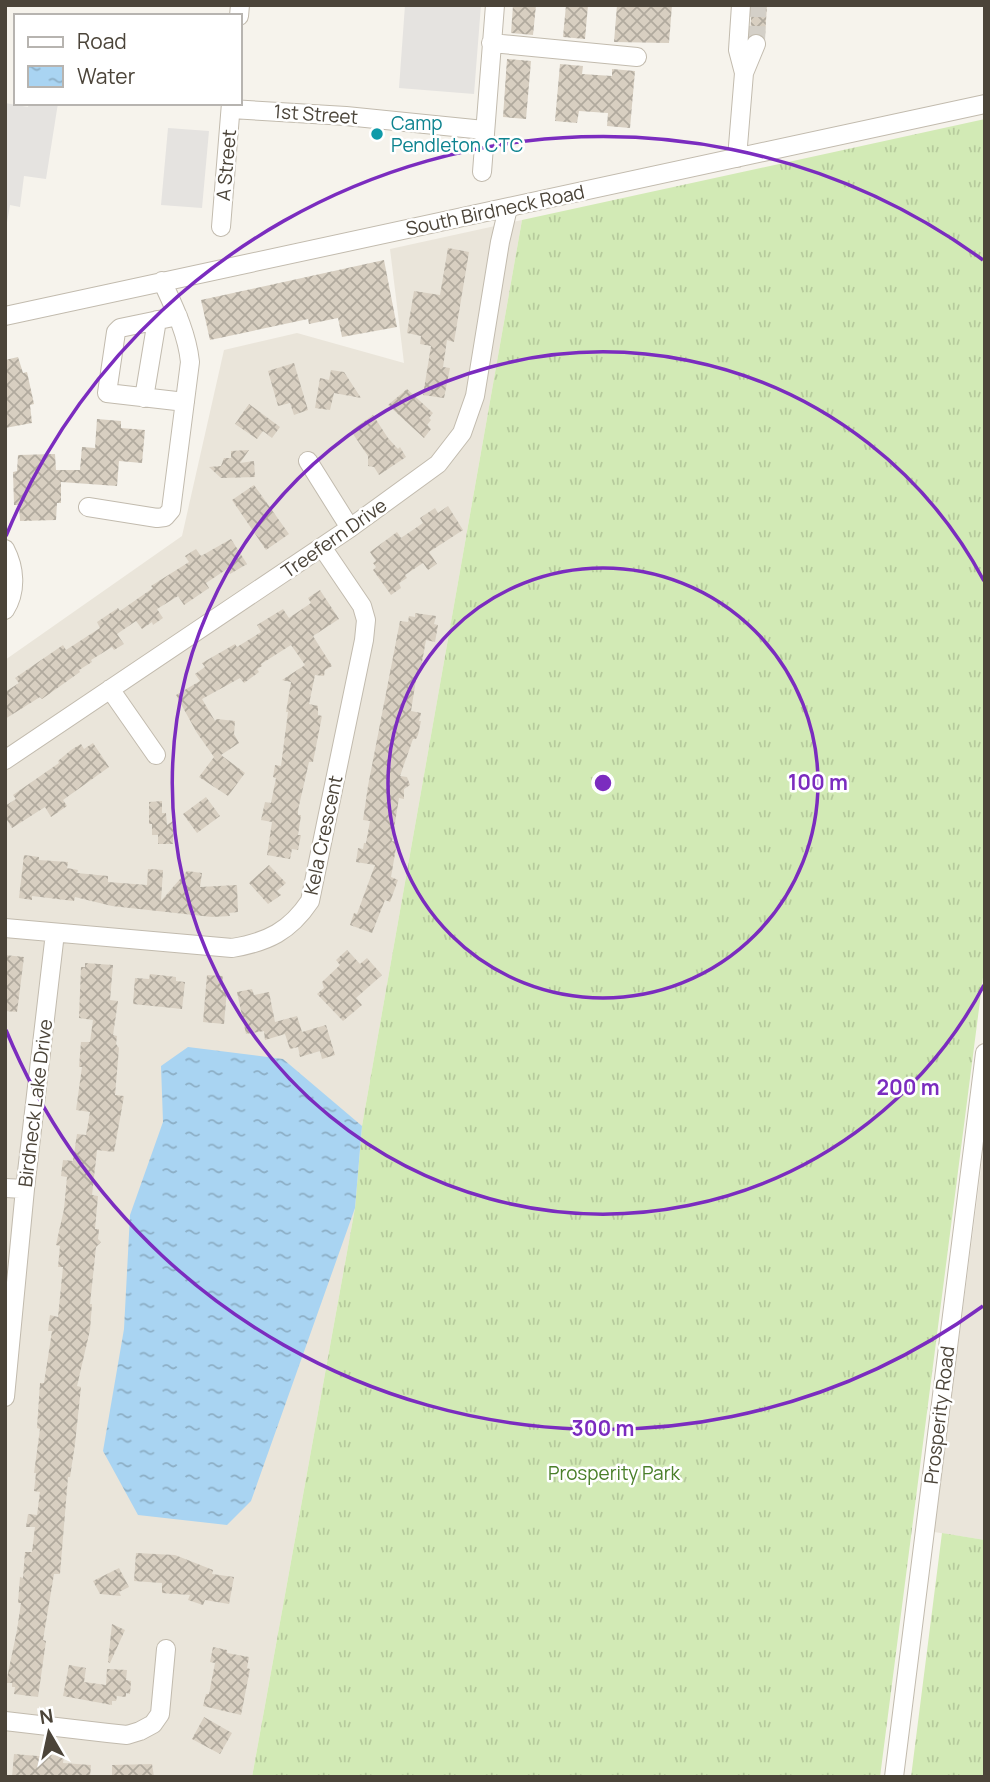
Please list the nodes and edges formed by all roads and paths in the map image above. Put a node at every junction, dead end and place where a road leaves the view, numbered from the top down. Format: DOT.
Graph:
graph roads {
  1 [pos="495,5"];
  2 [pos="741,5"];
  3 [pos="491,43"];
  4 [pos="756,44"];
  5 [pos="637,57"];
  6 [pos="744,74"];
  7 [pos="985,104"];
  8 [pos="231,106"];
  9 [pos="484,130"];
  10 [pos="737,158"];
  11 [pos="482,172"];
  12 [pos="508,208"];
  13 [pos="221,227"];
  14 [pos="162,281"];
  15 [pos="5,316"];
  16 [pos="178,316"];
  17 [pos="157,320"];
  18 [pos="144,398"];
  19 [pos="185,402"];
  20 [pos="309,461"];
  21 [pos="89,507"];
  22 [pos="350,528"];
  23 [pos="322,547"];
  24 [pos="5,549"];
  25 [pos="5,610"];
  26 [pos="110,689"];
  27 [pos="156,755"];
  28 [pos="5,760"];
  29 [pos="5,928"];
  30 [pos="55,933"];
  31 [pos="985,1054"];
  32 [pos="981,1139"];
  33 [pos="5,1188"];
  34 [pos="25,1189"];
  35 [pos="5,1397"];
  36 [pos="166,1649"];
  37 [pos="5,1721"];
  38 [pos="894,1777"];
  1 -- 3 [label="street"];
  2 -- 6 [label="street"];
  3 -- 5 [label="street"];
  3 -- 9 [label="street"];
  4 -- 6 [label="street"];
  6 -- 10 [label="street"];
  7 -- 10 [label="street, South Birdneck Road"];
  8 -- 9 [label="street, 1st Street"];
  8 -- 13 [label="street, A Street"];
  9 -- 11 [label="street"];
  10 -- 12 [label="street, South Birdneck Road"];
  12 -- 14 [label="street, South Birdneck Road"];
  12 -- 22 [label="street, Treefern Drive"];
  14 -- 15 [label="street, South Birdneck Road"];
  14 -- 16 [label="street"];
  16 -- 17 [label="street"];
  16 -- 19 [label="street"];
  17 -- 18 [label="street"];
  17 -- 18 [label="street"];
  18 -- 19 [label="street"];
  19 -- 21 [label="street"];
  20 -- 22 [label="street"];
  22 -- 23 [label="street, Treefern Drive"];
  23 -- 26 [label="street, Treefern Drive"];
  23 -- 30 [label="street, Kela Crescent"];
  24 -- 25 [label="street"];
  26 -- 27 [label="street"];
  26 -- 28 [label="street, Treefern Drive"];
  29 -- 30 [label="street, Kela Crescent"];
  30 -- 34 [label="street, Birdneck Lake Drive"];
  31 -- 32 [label="street, Prosperity Road"];
  32 -- 38 [label="street, Prosperity Road"];
  33 -- 34 [label="street"];
  34 -- 35 [label="street, Birdneck Lake Drive"];
  36 -- 37 [label="street"];
}
